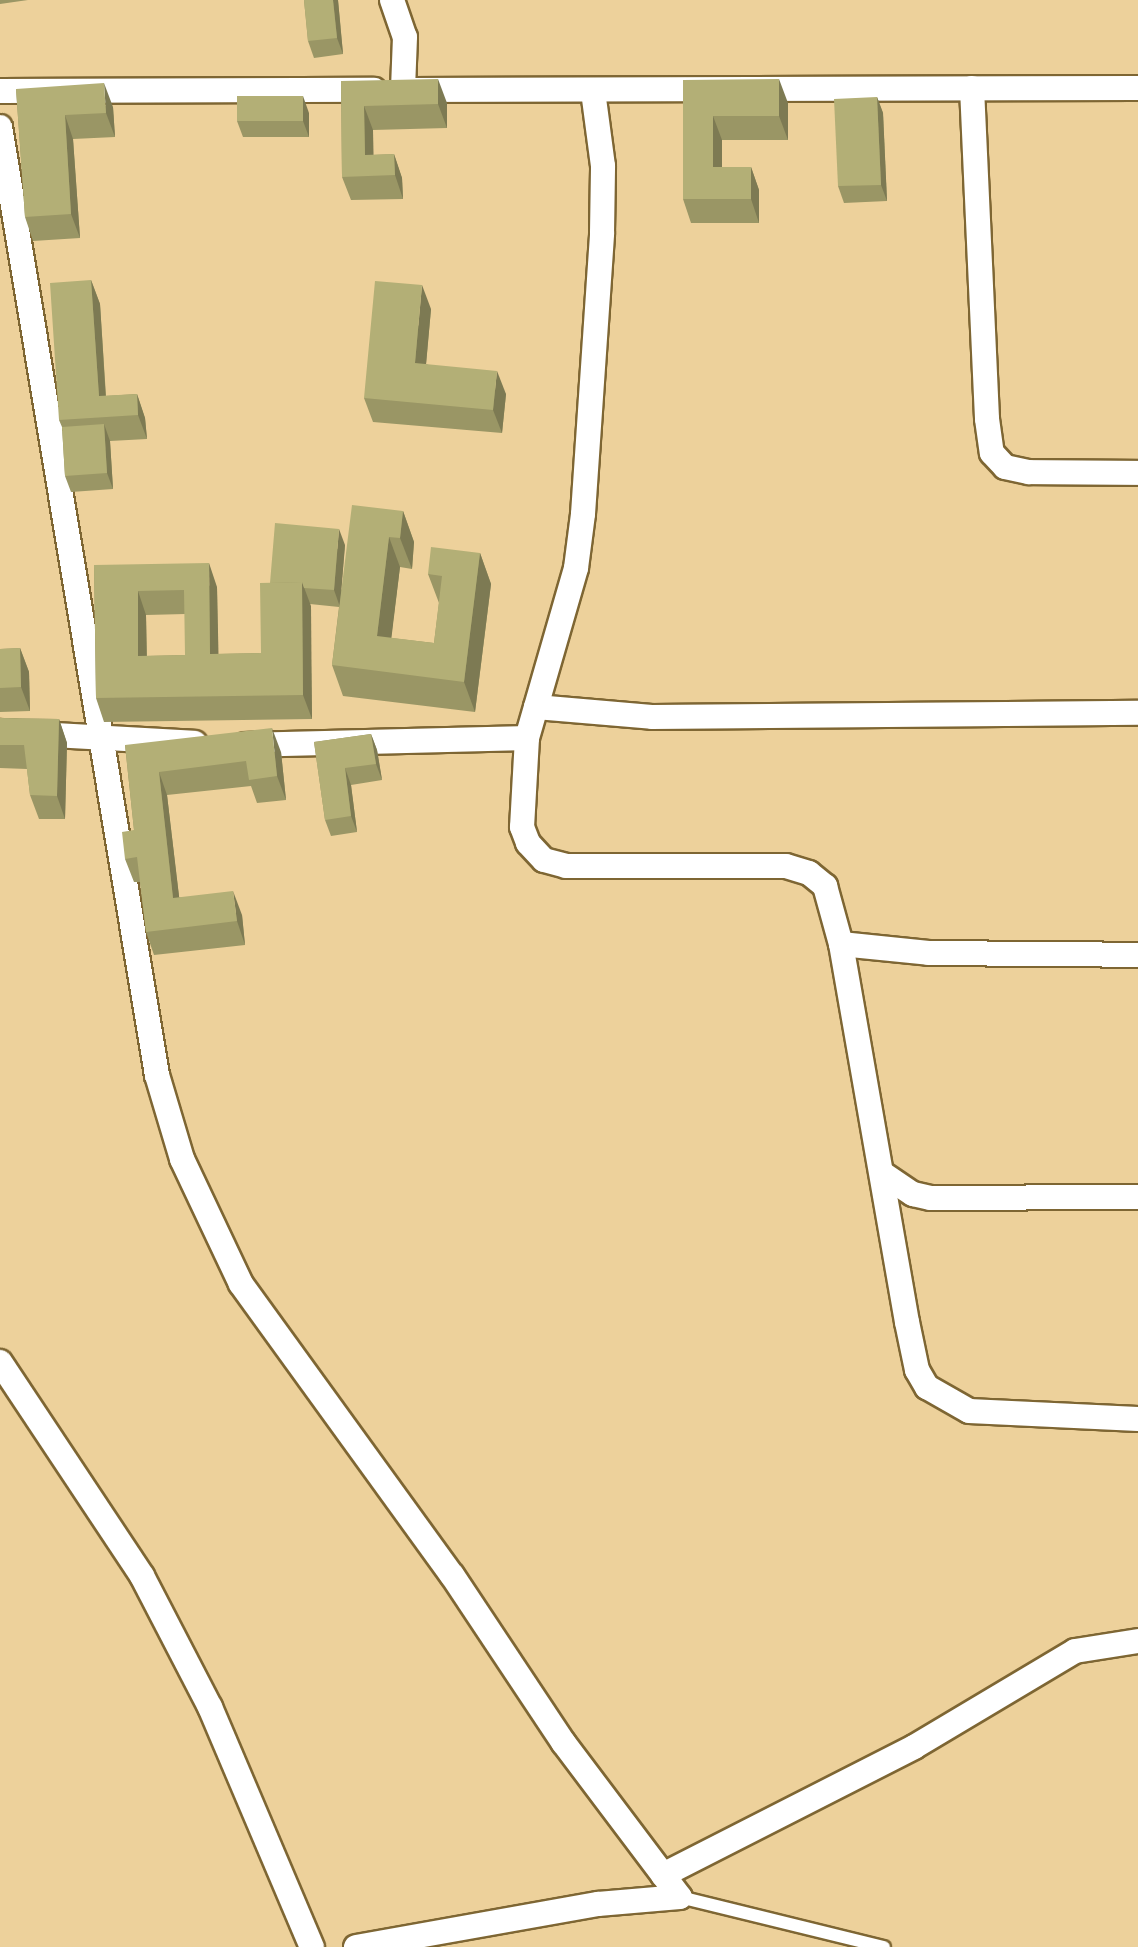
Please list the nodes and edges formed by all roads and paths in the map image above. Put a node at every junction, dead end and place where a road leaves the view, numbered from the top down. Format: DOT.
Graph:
graph roads {
  1 [pos="391,0"];
  2 [pos="1138,88"];
  3 [pos="972,89"];
  4 [pos="403,90"];
  5 [pos="0,91"];
  6 [pos="593,91"];
  7 [pos="0,127"];
  8 [pos="1138,473"];
  9 [pos="536,707"];
  10 [pos="1138,713"];
  11 [pos="0,732"];
  12 [pos="104,736"];
  13 [pos="527,737"];
  14 [pos="841,944"];
  15 [pos="1138,955"];
  16 [pos="883,1174"];
  17 [pos="1138,1197"];
  18 [pos="0,1362"];
  19 [pos="1138,1419"];
  20 [pos="1138,1641"];
  21 [pos="663,1875"];
  22 [pos="680,1897"];
  23 [pos="312,1947"];
  24 [pos="356,1947"];
  25 [pos="884,1947"];
  1 -- 4 [label="street"];
  2 -- 3 [label="street"];
  3 -- 6 [label="street"];
  3 -- 8 [label="street"];
  4 -- 5 [label="street"];
  4 -- 6 [label="street"];
  6 -- 9 [label="street"];
  7 -- 12 [label="street"];
  9 -- 10 [label="street"];
  9 -- 13 [label="street"];
  11 -- 12 [label="street"];
  12 -- 13 [label="street"];
  12 -- 21 [label="street"];
  13 -- 14 [label="street"];
  14 -- 15 [label="street"];
  14 -- 16 [label="street"];
  16 -- 17 [label="street"];
  16 -- 19 [label="street"];
  18 -- 23 [label="street"];
  20 -- 21 [label="street"];
  21 -- 22 [label="street"];
  22 -- 24 [label="street"];
  22 -- 25 [label="lane"];
}
